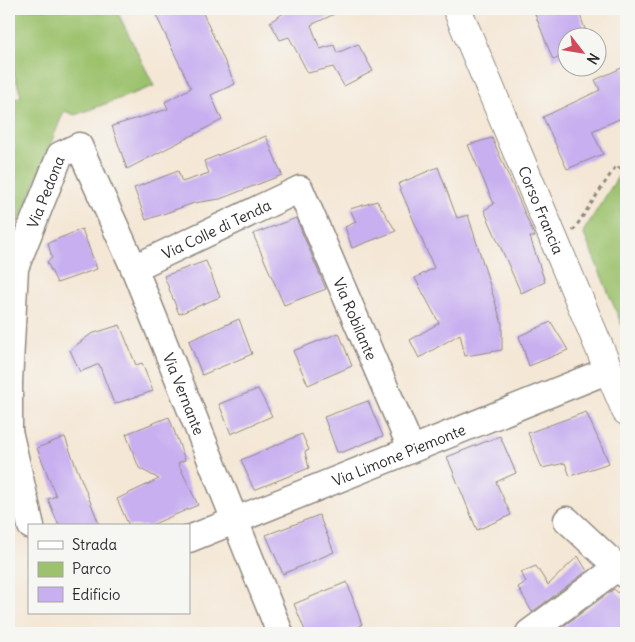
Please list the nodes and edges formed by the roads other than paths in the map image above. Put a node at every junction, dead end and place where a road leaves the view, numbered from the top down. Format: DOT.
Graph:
graph roads {
  1 [pos="457,9"];
  2 [pos="300,189"];
  3 [pos="134,268"];
  4 [pos="609,370"];
  5 [pos="9,384"];
  6 [pos="626,410"];
  7 [pos="411,448"];
  8 [pos="235,519"];
  9 [pos="567,520"];
  10 [pos="30,524"];
  11 [pos="190,539"];
  12 [pos="622,571"];
  13 [pos="280,633"];
  14 [pos="529,633"];
  1 -- 4 [label="main road, Corso Francia"];
  2 -- 3 [label="street, Via Colle di Tenda"];
  2 -- 7 [label="street, Via Robilante"];
  3 -- 5 [label="street, Via Pedona"];
  3 -- 8 [label="street, Via Vernante"];
  4 -- 6 [label="main road, Corso Francia"];
  4 -- 7 [label="street, Via Limone Piemonte"];
  5 -- 10 [label="street, Via Pedona"];
  7 -- 8 [label="street, Via Limone Piemonte"];
  8 -- 11 [label="street, Via Limone Piemonte"];
  8 -- 13 [label="street, Via Vernante"];
  9 -- 12 [label="street"];
  12 -- 14 [label="street"];
}
